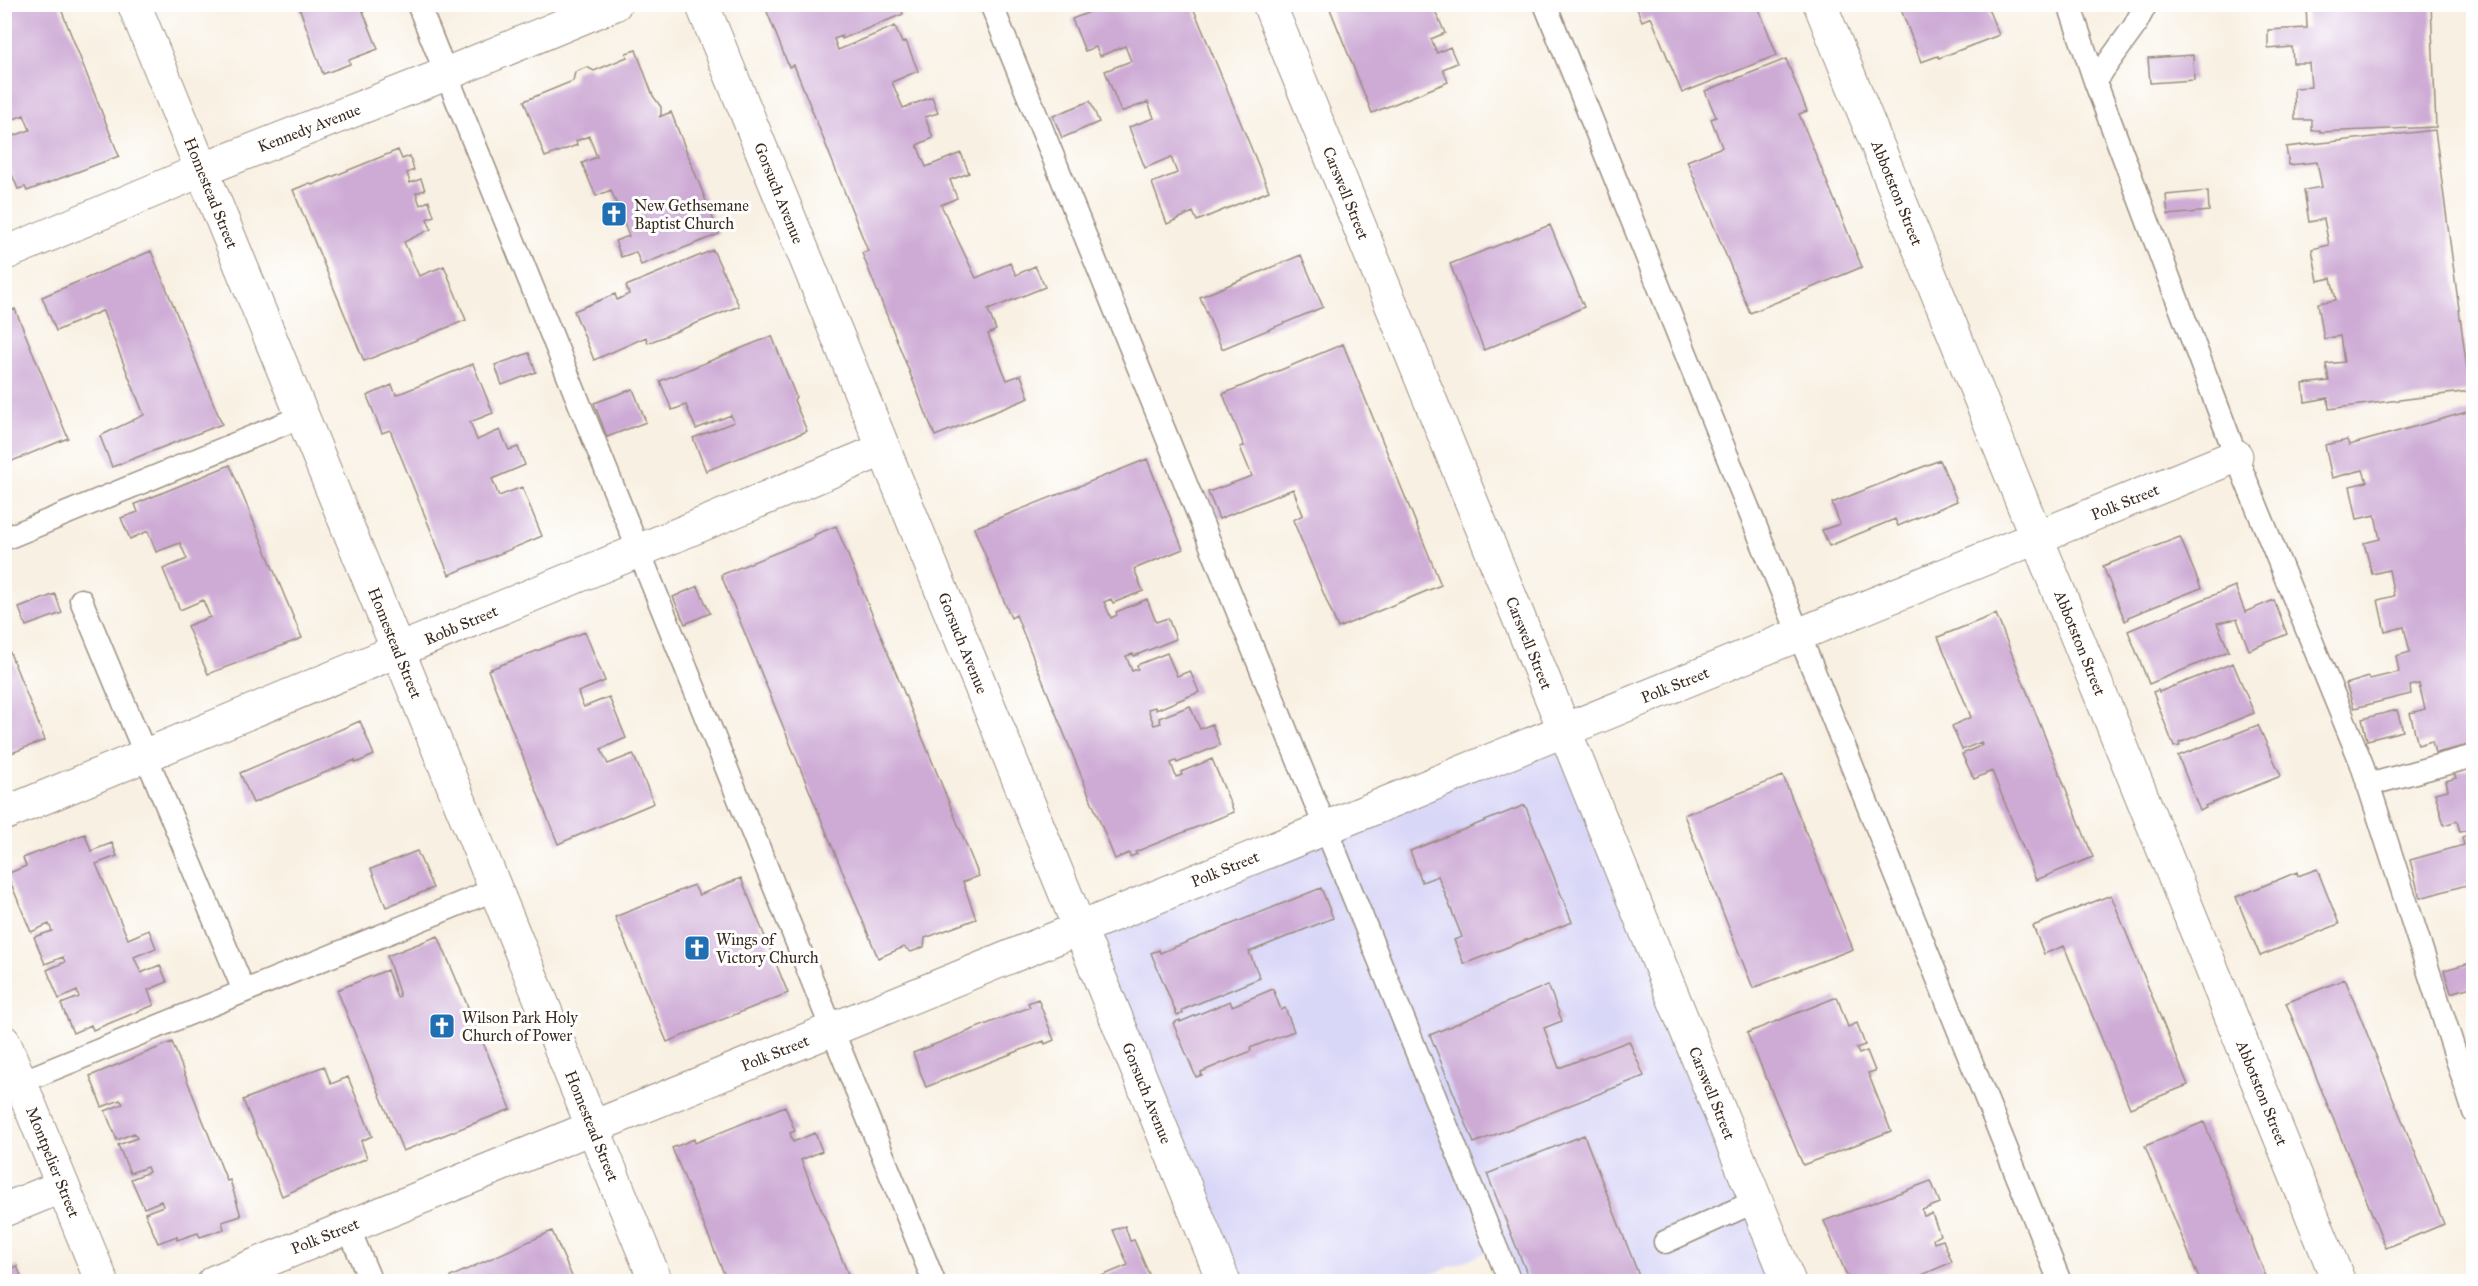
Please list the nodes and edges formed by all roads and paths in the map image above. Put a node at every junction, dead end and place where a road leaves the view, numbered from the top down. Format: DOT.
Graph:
graph roads {
  1 [pos="134,4"];
  2 [pos="418,4"];
  3 [pos="615,4"];
  4 [pos="702,4"];
  5 [pos="991,4"];
  6 [pos="1269,4"];
  7 [pos="1545,4"];
  8 [pos="1820,4"];
  9 [pos="2069,4"];
  10 [pos="2146,4"];
  11 [pos="446,74"];
  12 [pos="2095,81"];
  13 [pos="202,170"];
  14 [pos="6,247"];
  15 [pos="303,416"];
  16 [pos="884,449"];
  17 [pos="2236,456"];
  18 [pos="2037,538"];
  19 [pos="4,539"];
  20 [pos="639,551"];
  21 [pos="81,600"];
  22 [pos="1798,635"];
  23 [pos="398,651"];
  24 [pos="1564,730"];
  25 [pos="146,756"];
  26 [pos="2474,756"];
  27 [pos="2368,785"];
  28 [pos="4,814"];
  29 [pos="1326,828"];
  30 [pos="495,889"];
  31 [pos="1080,928"];
  32 [pos="244,992"];
  33 [pos="832,1030"];
  34 [pos="4,1042"];
  35 [pos="21,1082"];
  36 [pos="2474,1112"];
  37 [pos="593,1127"];
  38 [pos="63,1186"];
  39 [pos="1756,1201"];
  40 [pos="4,1210"];
  41 [pos="348,1227"];
  42 [pos="1665,1242"];
  43 [pos="102,1281"];
  44 [pos="214,1281"];
  45 [pos="371,1281"];
  46 [pos="656,1281"];
  47 [pos="934,1281"];
  48 [pos="1224,1281"];
  49 [pos="1510,1281"];
  50 [pos="1789,1281"];
  51 [pos="2060,1281"];
  52 [pos="2339,1281"];
  1 -- 13 [label="street, Homestead Street"];
  2 -- 11 [label="lane"];
  3 -- 11 [label="street, Kennedy Avenue"];
  4 -- 16 [label="street, Gorsuch Avenue"];
  5 -- 29 [label="lane"];
  6 -- 24 [label="street, Carswell Street"];
  7 -- 22 [label="lane"];
  8 -- 18 [label="street, Abbotston Street"];
  9 -- 12 [label="lane"];
  10 -- 12 [label="lane"];
  11 -- 13 [label="street, Kennedy Avenue"];
  11 -- 20 [label="lane"];
  12 -- 17 [label="lane"];
  13 -- 14 [label="street, Kennedy Avenue"];
  13 -- 15 [label="street, Homestead Street"];
  15 -- 19 [label="lane"];
  15 -- 23 [label="street, Homestead Street"];
  16 -- 20 [label="street, Robb Street"];
  16 -- 31 [label="street, Gorsuch Avenue"];
  17 -- 18 [label="street, Polk Street"];
  17 -- 27 [label="lane"];
  18 -- 22 [label="street, Polk Street"];
  18 -- 52 [label="street, Abbotston Street"];
  20 -- 23 [label="street, Robb Street"];
  20 -- 33 [label="lane"];
  21 -- 25 [label="lane"];
  22 -- 24 [label="street, Polk Street"];
  22 -- 51 [label="lane"];
  23 -- 25 [label="street, Robb Street"];
  23 -- 30 [label="street, Homestead Street"];
  24 -- 29 [label="street, Polk Street"];
  24 -- 39 [label="street, Carswell Street"];
  25 -- 28 [label="street, Robb Street"];
  25 -- 32 [label="lane"];
  26 -- 27 [label="lane"];
  27 -- 36 [label="lane"];
  29 -- 31 [label="street, Polk Street"];
  29 -- 49 [label="lane"];
  30 -- 32 [label="lane"];
  30 -- 37 [label="street, Homestead Street"];
  31 -- 33 [label="street, Polk Street"];
  31 -- 48 [label="street, Gorsuch Avenue"];
  32 -- 35 [label="lane"];
  33 -- 37 [label="street, Polk Street"];
  33 -- 47 [label="lane"];
  34 -- 35 [label="street, Montpelier Street"];
  35 -- 38 [label="street, Montpelier Street"];
  37 -- 41 [label="street, Polk Street"];
  37 -- 46 [label="street, Homestead Street"];
  38 -- 40 [label="street"];
  38 -- 43 [label="street, Montpelier Street"];
  39 -- 42 [label="lane"];
  39 -- 50 [label="street, Carswell Street"];
  41 -- 44 [label="street, Polk Street"];
  41 -- 45 [label="lane"];
}
